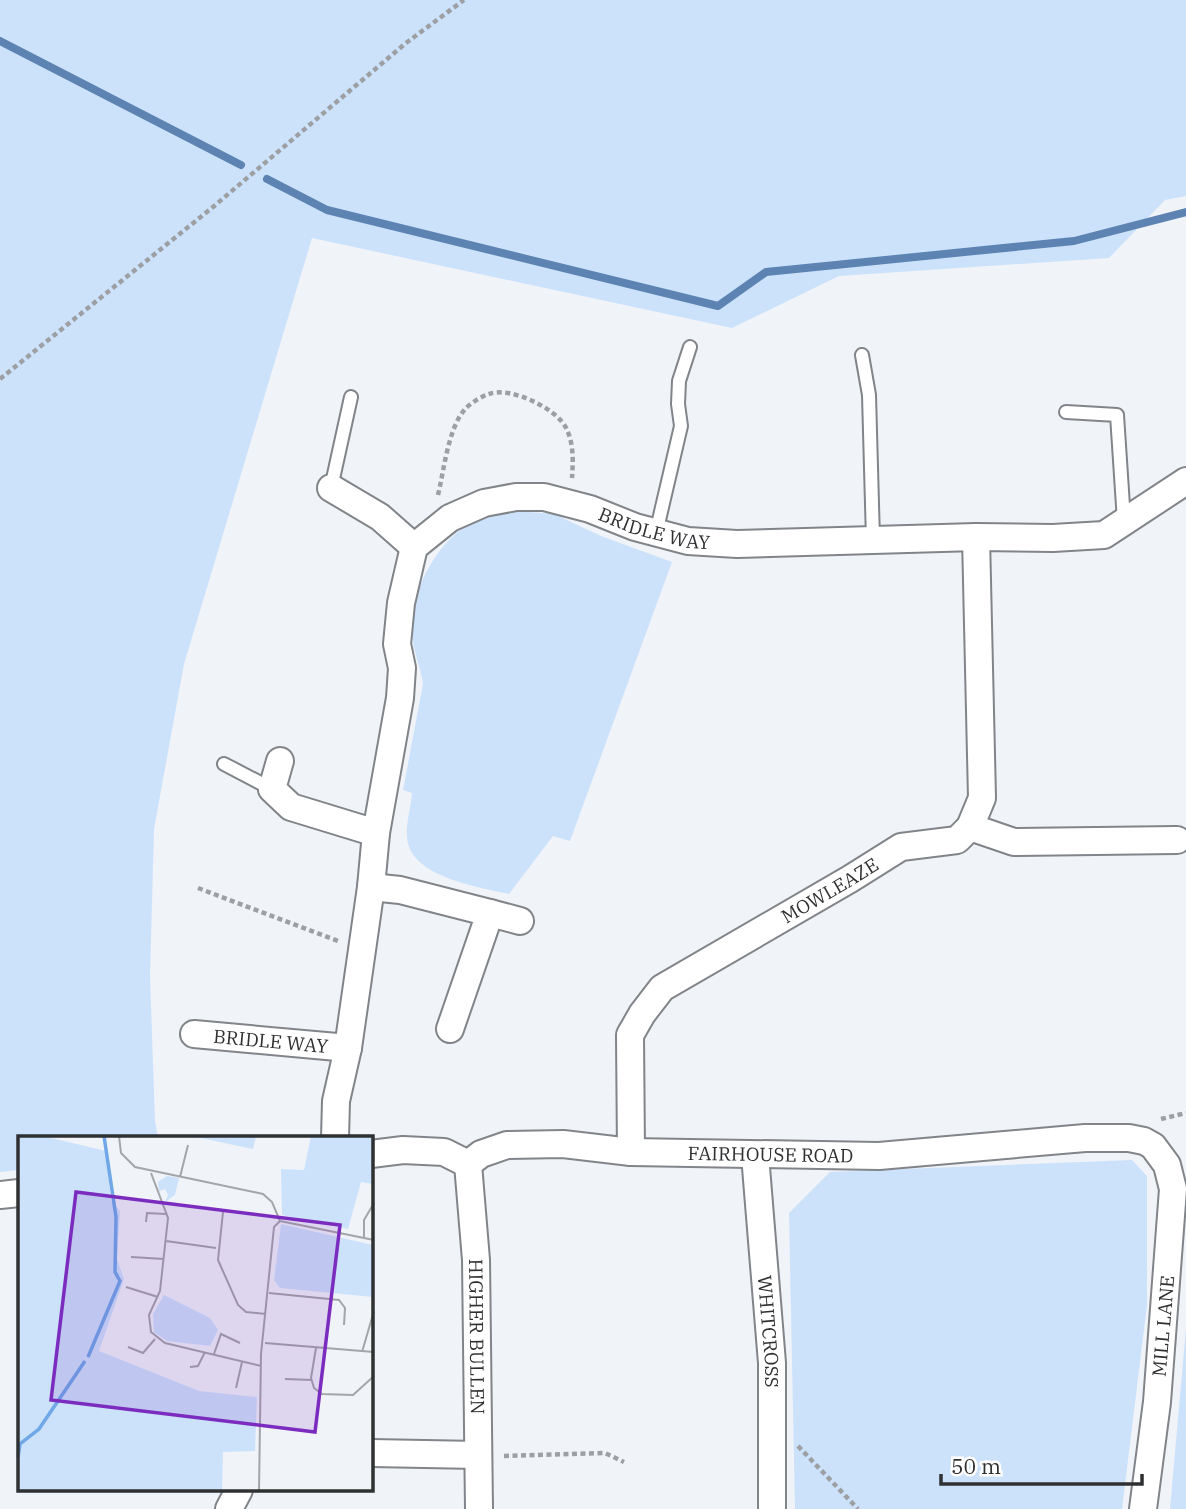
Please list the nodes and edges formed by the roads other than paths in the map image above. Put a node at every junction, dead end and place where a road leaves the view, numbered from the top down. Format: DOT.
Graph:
graph roads {
  1 [pos="690,347"];
  2 [pos="862,355"];
  3 [pos="351,397"];
  4 [pos="1066,412"];
  5 [pos="1186,481"];
  6 [pos="331,488"];
  7 [pos="1125,522"];
  8 [pos="656,533"];
  9 [pos="976,537"];
  10 [pos="873,540"];
  11 [pos="414,547"];
  12 [pos="280,761"];
  13 [pos="224,764"];
  14 [pos="272,789"];
  15 [pos="971,827"];
  16 [pos="376,833"];
  17 [pos="1177,840"];
  18 [pos="372,887"];
  19 [pos="490,913"];
  20 [pos="520,921"];
  21 [pos="450,1029"];
  22 [pos="194,1034"];
  23 [pos="348,1048"];
  24 [pos="335,1136"];
  25 [pos="631,1152"];
  26 [pos="373,1154"];
  27 [pos="755,1155"];
  28 [pos="1176,1160"];
  29 [pos="468,1164"];
  30 [pos="18,1193"];
  31 [pos="0,1195"];
  32 [pos="373,1453"];
  33 [pos="478,1455"];
  34 [pos="238,1492"];
  35 [pos="229,1509"];
  36 [pos="479,1509"];
  37 [pos="772,1509"];
  38 [pos="1143,1509"];
  1 -- 8 [label="lane"];
  2 -- 10 [label="lane"];
  3 -- 6 [label="lane"];
  4 -- 7 [label="lane"];
  5 -- 7 [label="street, BRIDLE WAY"];
  6 -- 11 [label="street"];
  7 -- 9 [label="street, BRIDLE WAY"];
  8 -- 10 [label="street, BRIDLE WAY"];
  8 -- 11 [label="street, BRIDLE WAY"];
  9 -- 10 [label="street, BRIDLE WAY"];
  9 -- 15 [label="street"];
  11 -- 16 [label="street, BRIDLE WAY"];
  12 -- 14 [label="street"];
  13 -- 14 [label="lane"];
  14 -- 16 [label="street"];
  15 -- 17 [label="street"];
  15 -- 25 [label="street, MOWLEAZE"];
  16 -- 18 [label="street, BRIDLE WAY"];
  18 -- 19 [label="street"];
  18 -- 23 [label="street, BRIDLE WAY"];
  19 -- 20 [label="street"];
  19 -- 21 [label="street"];
  22 -- 23 [label="street, BRIDLE WAY"];
  23 -- 24 [label="street, BRIDLE WAY"];
  25 -- 27 [label="street, FAIRHOUSE ROAD"];
  25 -- 29 [label="street, FAIRHOUSE ROAD"];
  26 -- 29 [label="street"];
  27 -- 28 [label="street, FAIRHOUSE ROAD"];
  27 -- 37 [label="street, WHITCROSS"];
  28 -- 38 [label="street, MILL LANE"];
  29 -- 33 [label="street, HIGHER BULLEN"];
  30 -- 31 [label="street"];
  32 -- 33 [label="street"];
  33 -- 36 [label="street, HIGHER BULLEN"];
  34 -- 35 [label="street"];
}
